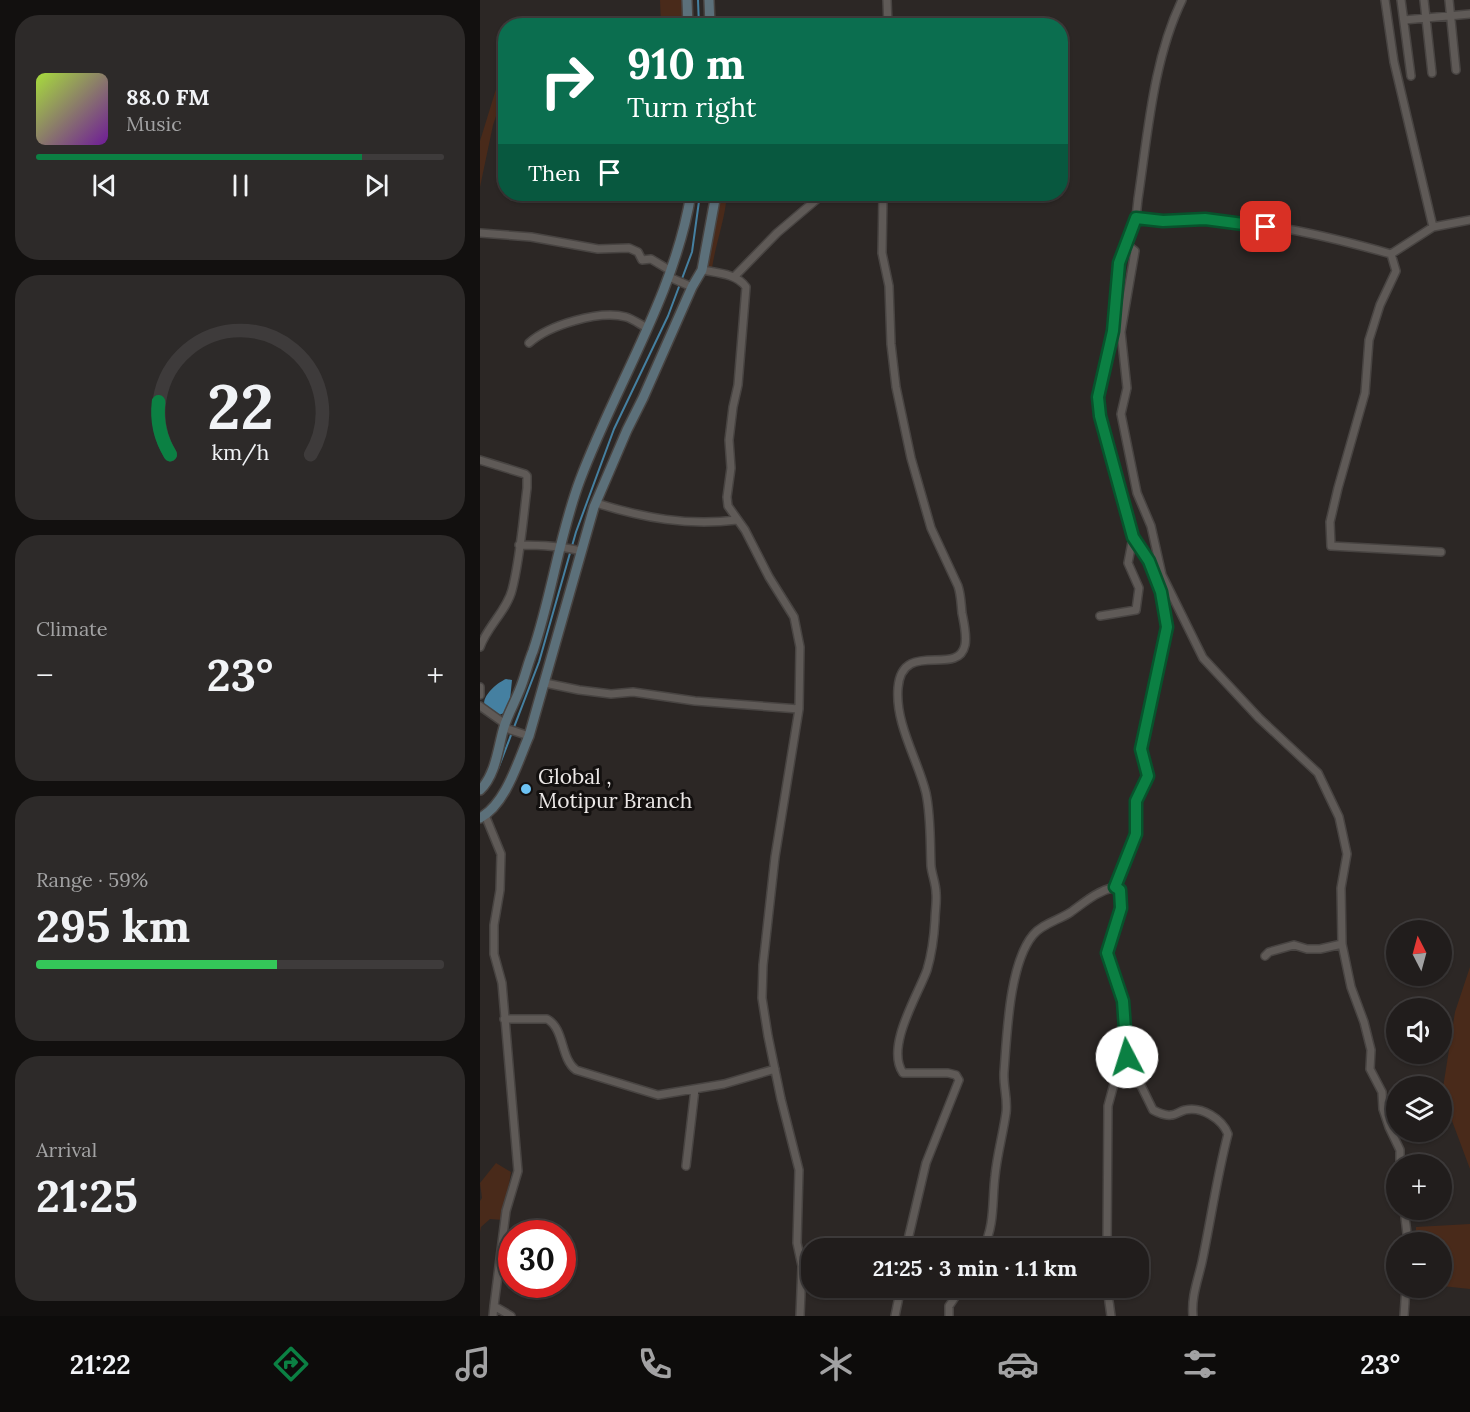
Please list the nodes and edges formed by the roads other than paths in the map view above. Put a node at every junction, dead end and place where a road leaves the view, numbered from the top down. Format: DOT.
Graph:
graph roads {
  1 [pos="687,0"];
  2 [pos="709,0"];
  3 [pos="887,0"];
  4 [pos="1182,0"];
  5 [pos="1385,0"];
  6 [pos="1401,0"];
  7 [pos="1424,0"];
  8 [pos="1449,0"];
  9 [pos="1470,15"];
  10 [pos="1450,16"];
  11 [pos="688,18"];
  12 [pos="710,18"];
  13 [pos="888,18"];
  14 [pos="1426,18"];
  15 [pos="1404,20"];
  16 [pos="1456,70"];
  17 [pos="1432,73"];
  18 [pos="1411,76"];
  19 [pos="690,201"];
  20 [pos="715,201"];
  21 [pos="815,201"];
  22 [pos="883,201"];
  23 [pos="1136,218"];
  24 [pos="1470,219"];
  25 [pos="1433,227"];
  26 [pos="480,233"];
  27 [pos="1126,244"];
  28 [pos="1391,254"];
  29 [pos="702,270"];
  30 [pos="670,274"];
  31 [pos="734,277"];
  32 [pos="692,287"];
  33 [pos="647,328"];
  34 [pos="529,344"];
  35 [pos="480,460"];
  36 [pos="596,502"];
  37 [pos="737,520"];
  38 [pos="1133,537"];
  39 [pos="519,544"];
  40 [pos="561,546"];
  41 [pos="581,551"];
  42 [pos="1441,552"];
  43 [pos="1100,616"];
  44 [pos="480,647"];
  45 [pos="546,683"];
  46 [pos="480,687"];
  47 [pos="480,695"];
  48 [pos="480,706"];
  49 [pos="799,709"];
  50 [pos="506,727"];
  51 [pos="525,735"];
  52 [pos="480,790"];
  53 [pos="483,816"];
  54 [pos="1115,887"];
  55 [pos="1342,944"];
  56 [pos="1265,956"];
  57 [pos="504,1019"];
  58 [pos="1127,1057"];
  59 [pos="775,1069"];
  60 [pos="695,1089"];
  61 [pos="1400,1154"];
  62 [pos="686,1166"];
  63 [pos="908,1238"];
  64 [pos="986,1238"];
  65 [pos="1107,1238"];
  66 [pos="899,1298"];
  67 [pos="954,1298"];
  68 [pos="1109,1298"];
  69 [pos="1405,1298"];
  70 [pos="494,1306"];
  71 [pos="493,1316"];
  72 [pos="512,1316"];
  73 [pos="801,1316"];
  74 [pos="896,1316"];
  75 [pos="949,1316"];
  76 [pos="1111,1316"];
  77 [pos="1193,1316"];
  78 [pos="1404,1316"];
  1 -- 11 [label="main road"];
  2 -- 12 [label="main road"];
  3 -- 13 [label="street"];
  4 -- 23 [label="street"];
  5 -- 25 [label="street"];
  6 -- 15 [label="street"];
  7 -- 14 [label="street"];
  8 -- 10 [label="street"];
  9 -- 10 [label="street"];
  10 -- 14 [label="street"];
  10 -- 16 [label="street"];
  14 -- 15 [label="street"];
  14 -- 17 [label="street"];
  15 -- 18 [label="street"];
  19 -- 30 [label="main road"];
  20 -- 29 [label="main road"];
  21 -- 31 [label="street"];
  22 -- 63 [label="street"];
  23 -- 27 [label="street"];
  23 -- 28 [label="street"];
  24 -- 25 [label="street"];
  25 -- 28 [label="street"];
  26 -- 30 [label="street"];
  27 -- 38 [label="street"];
  27 -- 55 [label="street"];
  28 -- 42 [label="street"];
  29 -- 31 [label="street"];
  29 -- 32 [label="main road"];
  30 -- 32 [label="street"];
  30 -- 33 [label="main road"];
  31 -- 37 [label="street"];
  32 -- 36 [label="main road"];
  33 -- 34 [label="street"];
  33 -- 40 [label="main road"];
  35 -- 39 [label="street"];
  36 -- 37 [label="street"];
  36 -- 41 [label="main road"];
  37 -- 49 [label="street"];
  38 -- 43 [label="street"];
  38 -- 54 [label="street"];
  39 -- 40 [label="street"];
  39 -- 44 [label="street"];
  40 -- 41 [label="street"];
  40 -- 50 [label="main road"];
  41 -- 45 [label="main road"];
  45 -- 49 [label="street"];
  45 -- 51 [label="main road"];
  46 -- 47 [label="street"];
  48 -- 50 [label="street"];
  49 -- 59 [label="street"];
  50 -- 51 [label="street"];
  50 -- 52 [label="main road"];
  51 -- 53 [label="main road"];
  53 -- 57 [label="street"];
  54 -- 58 [label="street"];
  54 -- 64 [label="street"];
  55 -- 56 [label="street"];
  55 -- 61 [label="street"];
  57 -- 60 [label="street"];
  57 -- 70 [label="street"];
  58 -- 65 [label="street"];
  58 -- 77 [label="street"];
  59 -- 60 [label="street"];
  59 -- 73 [label="street"];
  60 -- 62 [label="street"];
  66 -- 74 [label="street"];
  67 -- 75 [label="street"];
  68 -- 76 [label="street"];
  69 -- 78 [label="street"];
  70 -- 71 [label="street"];
  70 -- 72 [label="street"];
}
